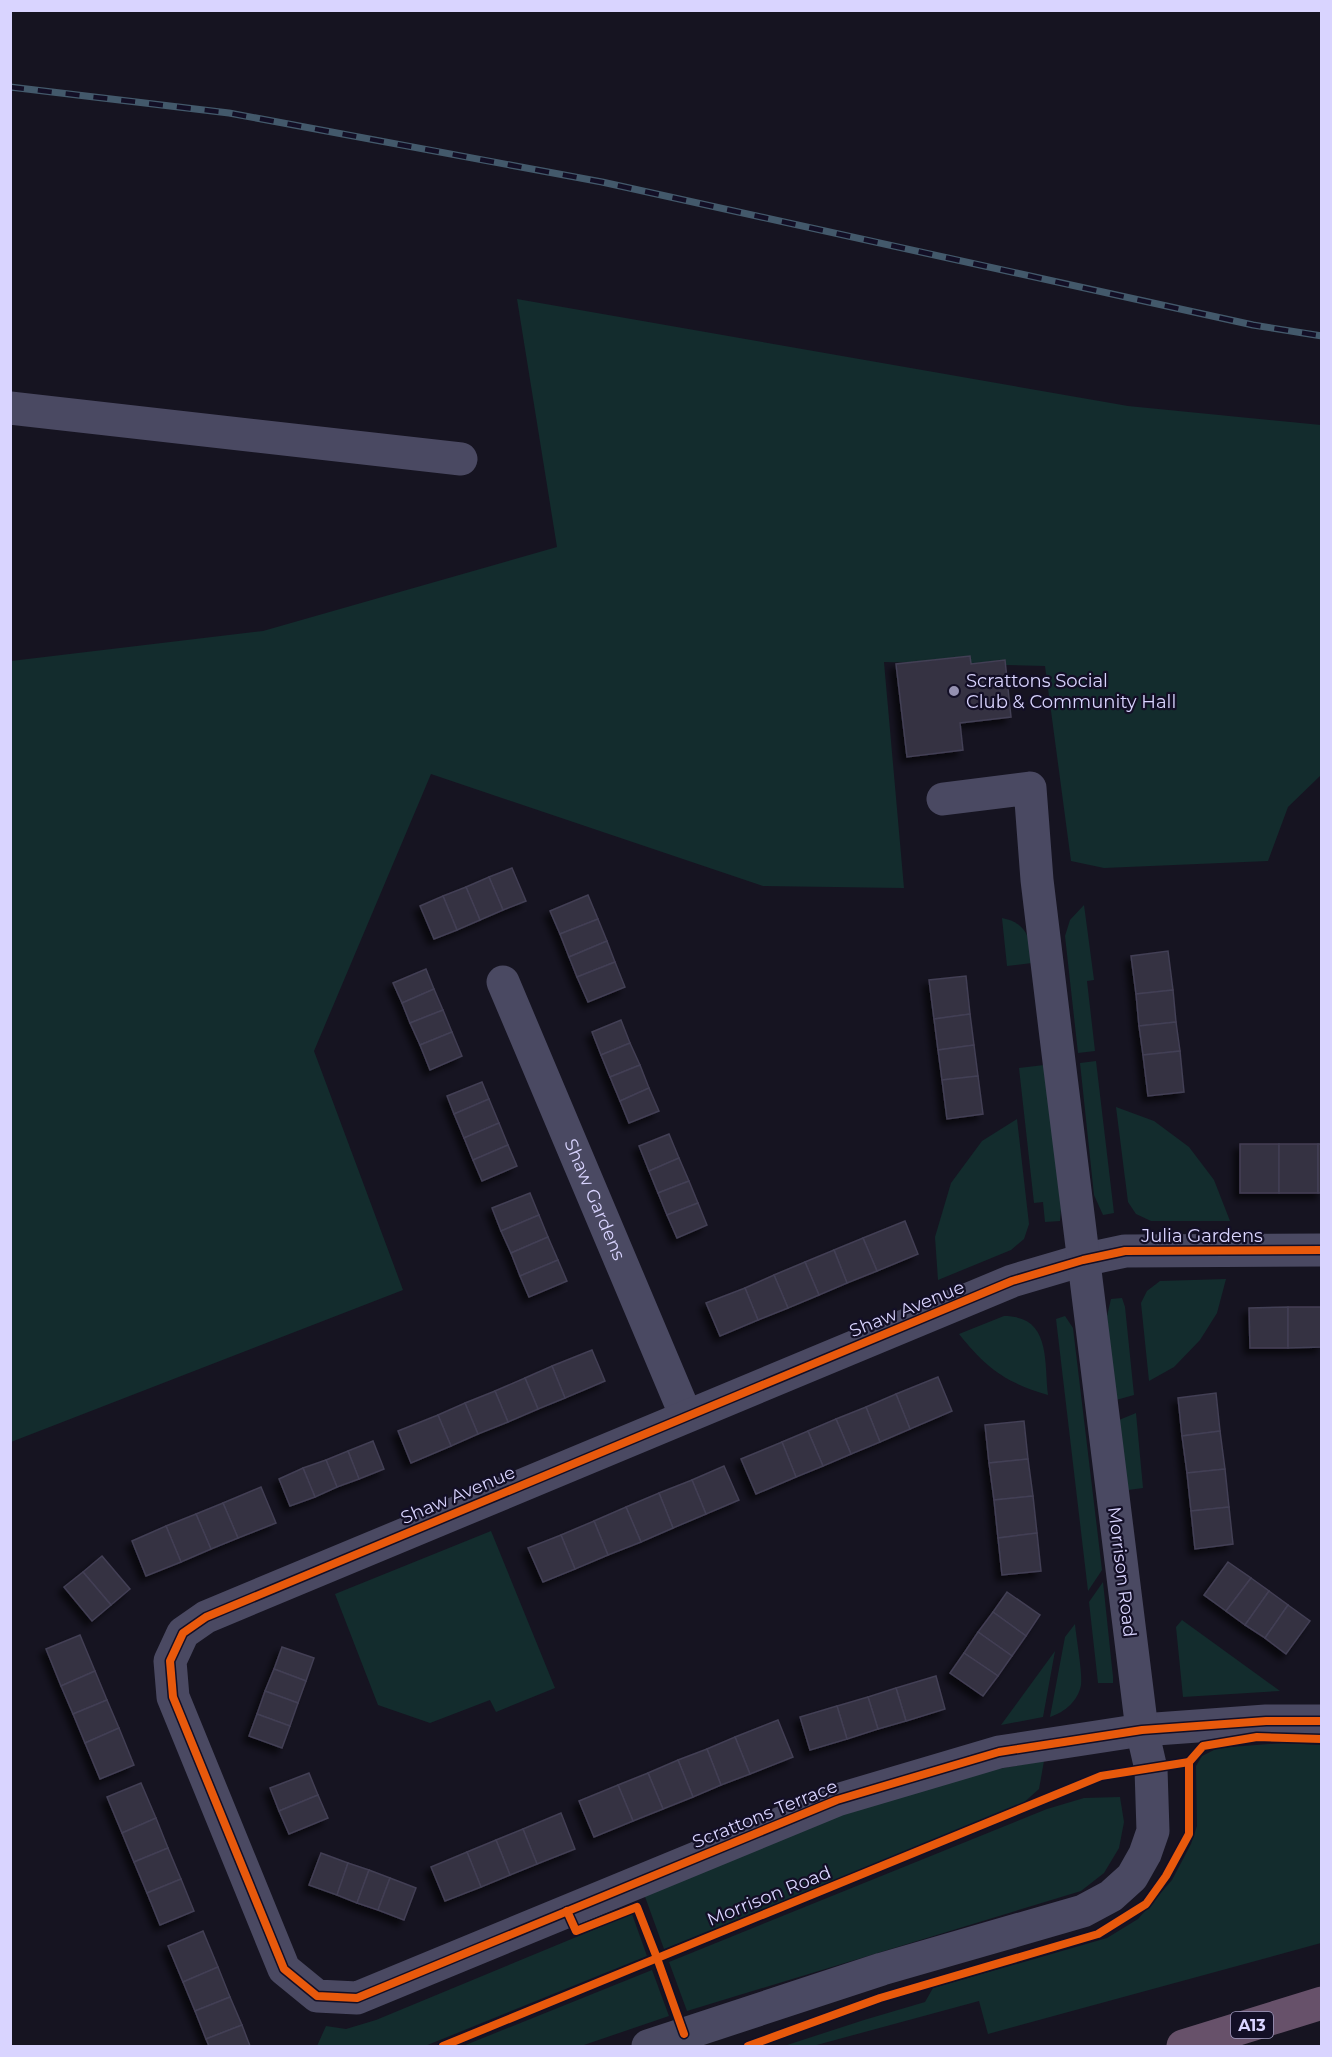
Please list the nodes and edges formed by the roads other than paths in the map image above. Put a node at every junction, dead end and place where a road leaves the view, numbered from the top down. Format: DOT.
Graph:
graph roads {
  1 [pos="10,408"];
  2 [pos="461,459"];
  3 [pos="943,800"];
  4 [pos="503,982"];
  5 [pos="1322,1250"];
  6 [pos="1083,1260"];
  7 [pos="687,1416"];
  8 [pos="1322,1721"];
  9 [pos="1142,1730"];
  10 [pos="284,1969"];
  11 [pos="1322,2003"];
  12 [pos="648,2046"];
  13 [pos="1183,2046"];
  1 -- 2 [label="street"];
  3 -- 6 [label="street, Morrison Road"];
  4 -- 7 [label="street, Shaw Gardens"];
  5 -- 6 [label="street, Julia Gardens"];
  6 -- 7 [label="street, Shaw Avenue"];
  6 -- 9 [label="street, Morrison Road"];
  7 -- 10 [label="street, Shaw Avenue"];
  8 -- 9 [label="street, Scrattons Terrace"];
  9 -- 10 [label="street, Scrattons Terrace"];
  9 -- 12 [label="street, Morrison Road"];
  11 -- 13 [label="highway, A13"];
}
